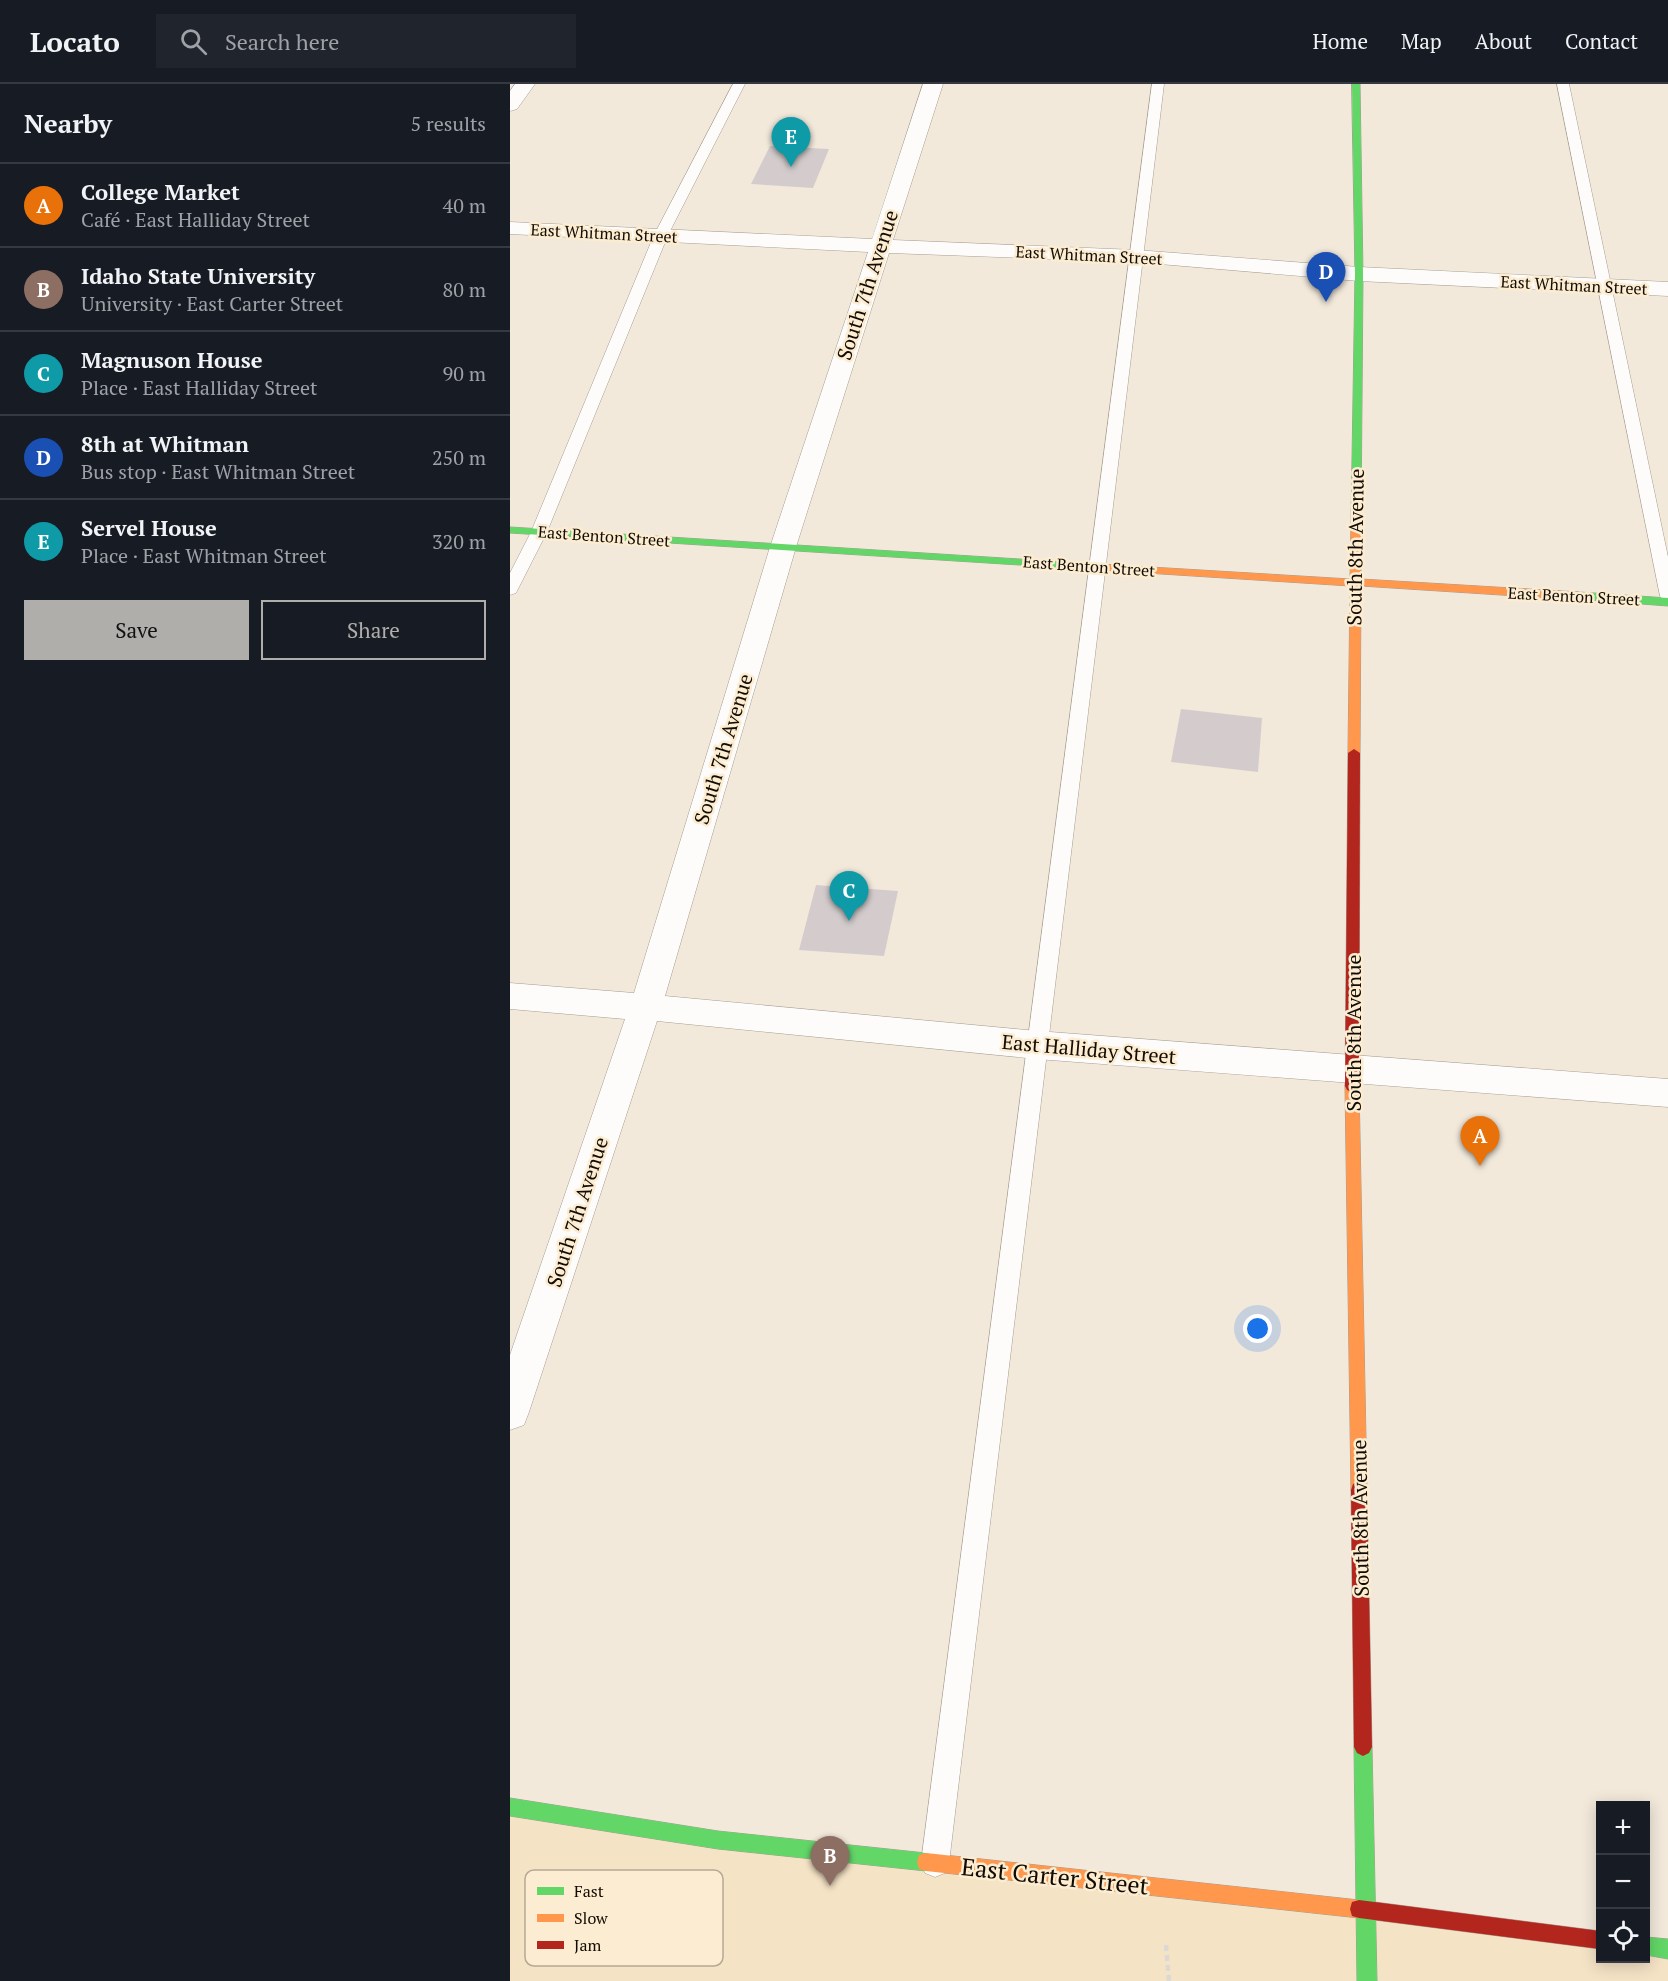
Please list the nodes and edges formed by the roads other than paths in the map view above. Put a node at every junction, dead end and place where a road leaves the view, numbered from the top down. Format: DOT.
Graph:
graph roads {
  1 [pos="525,84"];
  2 [pos="739,84"];
  3 [pos="933,84"];
  4 [pos="1158,84"];
  5 [pos="1356,84"];
  6 [pos="1563,84"];
  7 [pos="510,105"];
  8 [pos="510,228"];
  9 [pos="661,236"];
  10 [pos="879,246"];
  11 [pos="1136,256"];
  12 [pos="1359,274"];
  13 [pos="1603,286"];
  14 [pos="1668,289"];
  15 [pos="510,530"];
  16 [pos="539,532"];
  17 [pos="783,547"];
  18 [pos="1098,566"];
  19 [pos="1354,583"];
  20 [pos="510,589"];
  21 [pos="1668,596"];
  22 [pos="1668,602"];
  23 [pos="510,996"];
  24 [pos="645,1007"];
  25 [pos="1037,1045"];
  26 [pos="1352,1070"];
  27 [pos="1668,1093"];
  28 [pos="510,1412"];
  29 [pos="510,1807"];
  30 [pos="935,1863"];
  31 [pos="1366,1910"];
  32 [pos="1596,1939"];
  33 [pos="1650,1947"];
  34 [pos="1668,1949"];
  35 [pos="1367,1981"];
  1 -- 7 [label="street"];
  2 -- 9 [label="lane"];
  3 -- 10 [label="street, South 7th Avenue"];
  4 -- 11 [label="lane"];
  5 -- 12 [label="street, South 8th Avenue"];
  6 -- 13 [label="lane"];
  8 -- 9 [label="street, East Whitman Street"];
  9 -- 10 [label="street, East Whitman Street"];
  9 -- 16 [label="lane"];
  10 -- 11 [label="street, East Whitman Street"];
  10 -- 17 [label="street, South 7th Avenue"];
  11 -- 12 [label="street, East Whitman Street"];
  11 -- 18 [label="lane"];
  12 -- 13 [label="street, East Whitman Street"];
  12 -- 19 [label="street, South 8th Avenue"];
  13 -- 14 [label="street, East Whitman Street"];
  13 -- 21 [label="lane"];
  15 -- 16 [label="street, East Benton Street"];
  16 -- 17 [label="street, East Benton Street"];
  16 -- 20 [label="lane"];
  17 -- 18 [label="street, East Benton Street"];
  17 -- 24 [label="street, South 7th Avenue"];
  18 -- 19 [label="street, East Benton Street"];
  18 -- 25 [label="lane"];
  19 -- 22 [label="street, East Benton Street"];
  19 -- 26 [label="street, South 8th Avenue"];
  23 -- 24 [label="street, East Halliday Street"];
  24 -- 25 [label="street, East Halliday Street"];
  24 -- 28 [label="street, South 7th Avenue"];
  25 -- 26 [label="street, East Halliday Street"];
  25 -- 30 [label="lane"];
  26 -- 27 [label="street, East Halliday Street"];
  26 -- 31 [label="street, South 8th Avenue"];
  29 -- 30 [label="street, East Carter Street"];
  30 -- 31 [label="street, East Carter Street"];
  31 -- 32 [label="street, East Carter Street"];
  31 -- 35 [label="street, South 8th Avenue"];
  33 -- 34 [label="street"];
}
